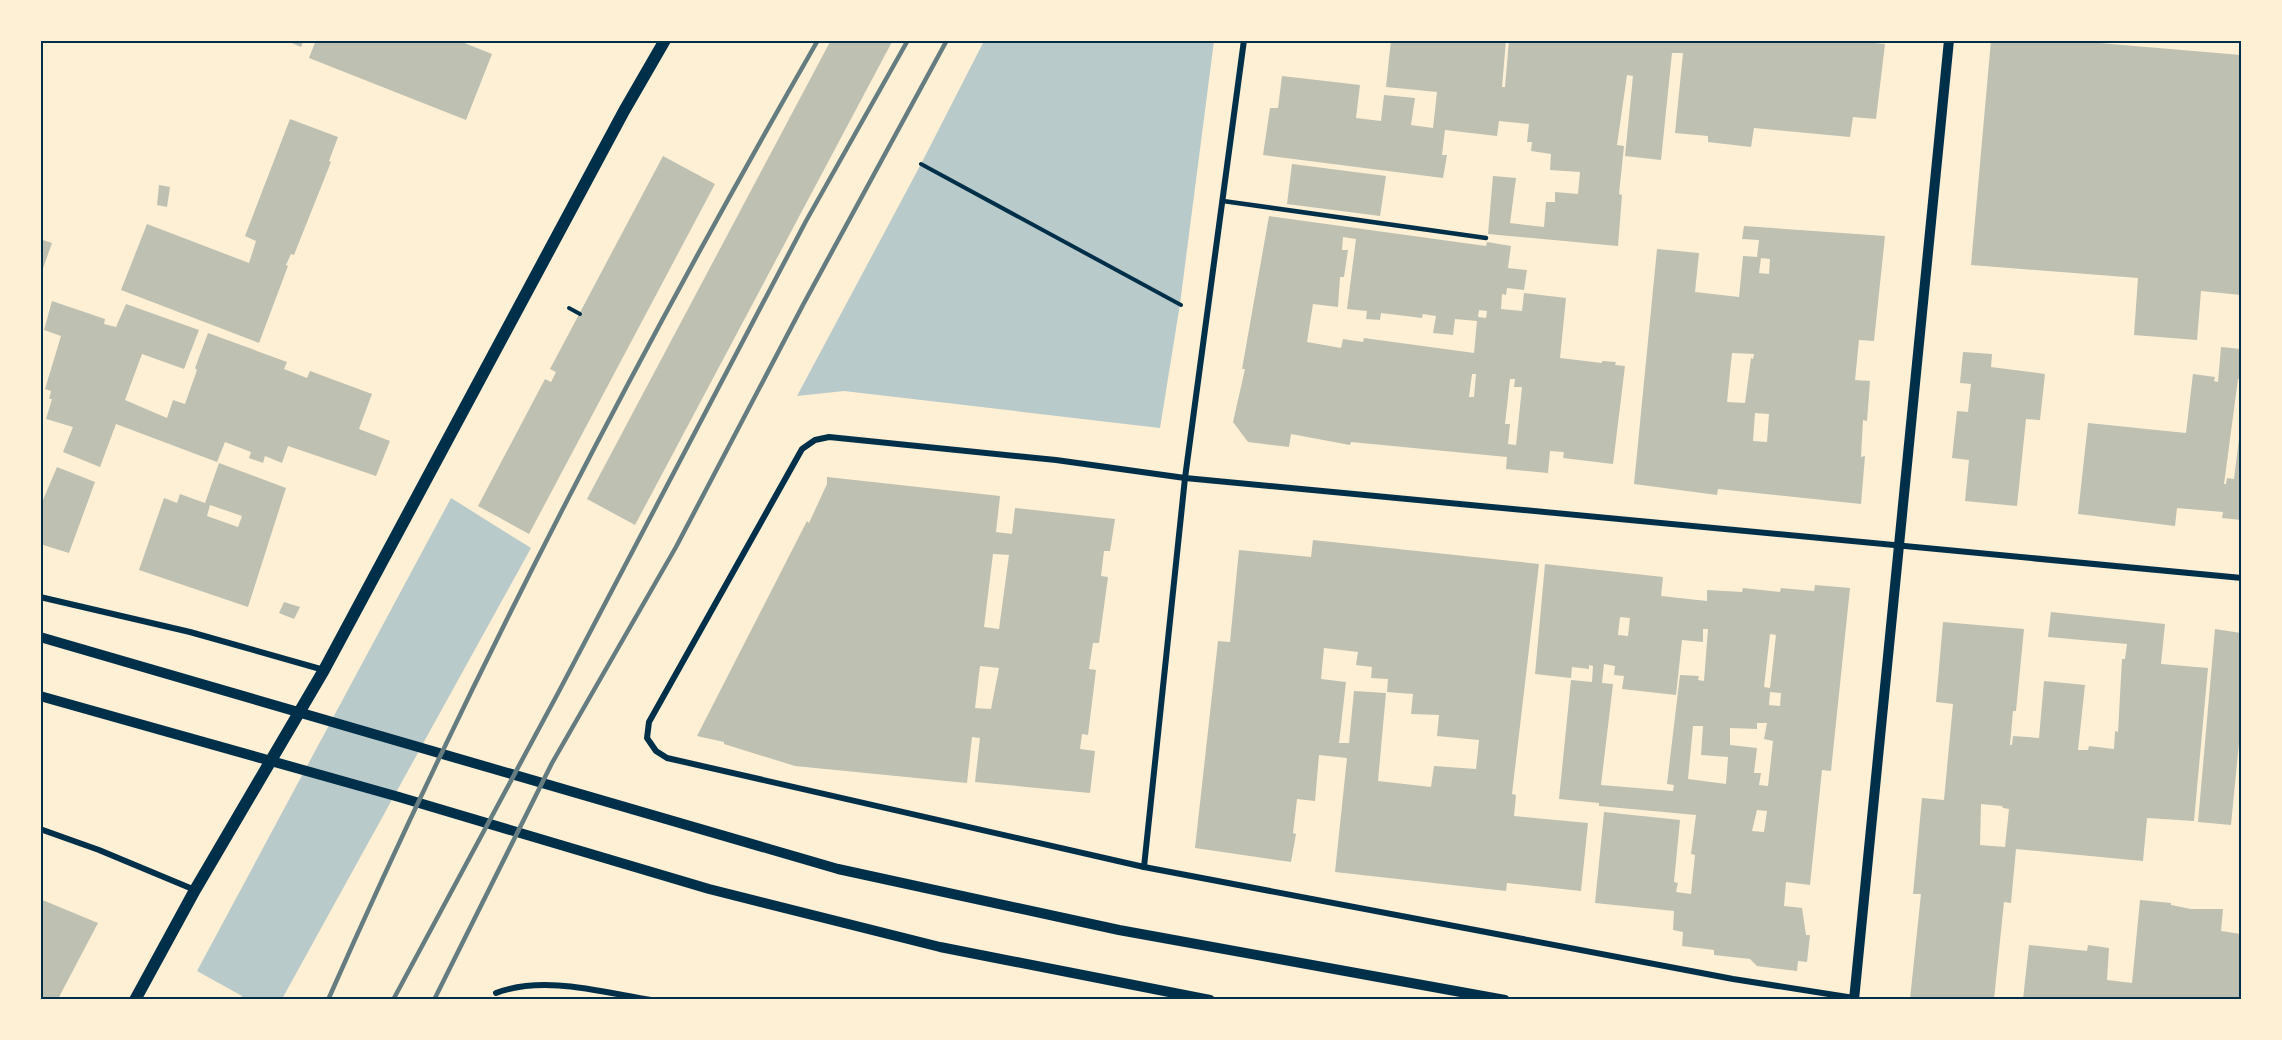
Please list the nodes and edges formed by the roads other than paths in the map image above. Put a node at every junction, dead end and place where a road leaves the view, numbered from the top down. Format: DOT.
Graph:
graph roads {
  1 [pos="665,40"];
  2 [pos="1244,40"];
  3 [pos="1949,40"];
  4 [pos="1223,201"];
  5 [pos="1486,238"];
  6 [pos="1185,478"];
  7 [pos="1900,546"];
  8 [pos="2241,578"];
  9 [pos="40,597"];
  10 [pos="40,638"];
  11 [pos="324,670"];
  12 [pos="40,696"];
  13 [pos="40,829"];
  14 [pos="1144,867"];
  15 [pos="195,890"];
  16 [pos="496,993"];
  17 [pos="135,999"];
  18 [pos="651,999"];
  19 [pos="1210,999"];
  20 [pos="1505,999"];
  21 [pos="1853,999"];
  1 -- 11 [label="main road"];
  2 -- 4 [label="street"];
  3 -- 7 [label="street"];
  4 -- 5 [label="lane"];
  4 -- 6 [label="street"];
  6 -- 7 [label="street"];
  6 -- 14 [label="street"];
  6 -- 14 [label="street"];
  7 -- 8 [label="street"];
  7 -- 21 [label="street"];
  9 -- 11 [label="street"];
  10 -- 20 [label="street"];
  11 -- 15 [label="main road"];
  12 -- 19 [label="street"];
  13 -- 15 [label="street"];
  14 -- 21 [label="street"];
  15 -- 17 [label="main road"];
  16 -- 18 [label="street"];
}
